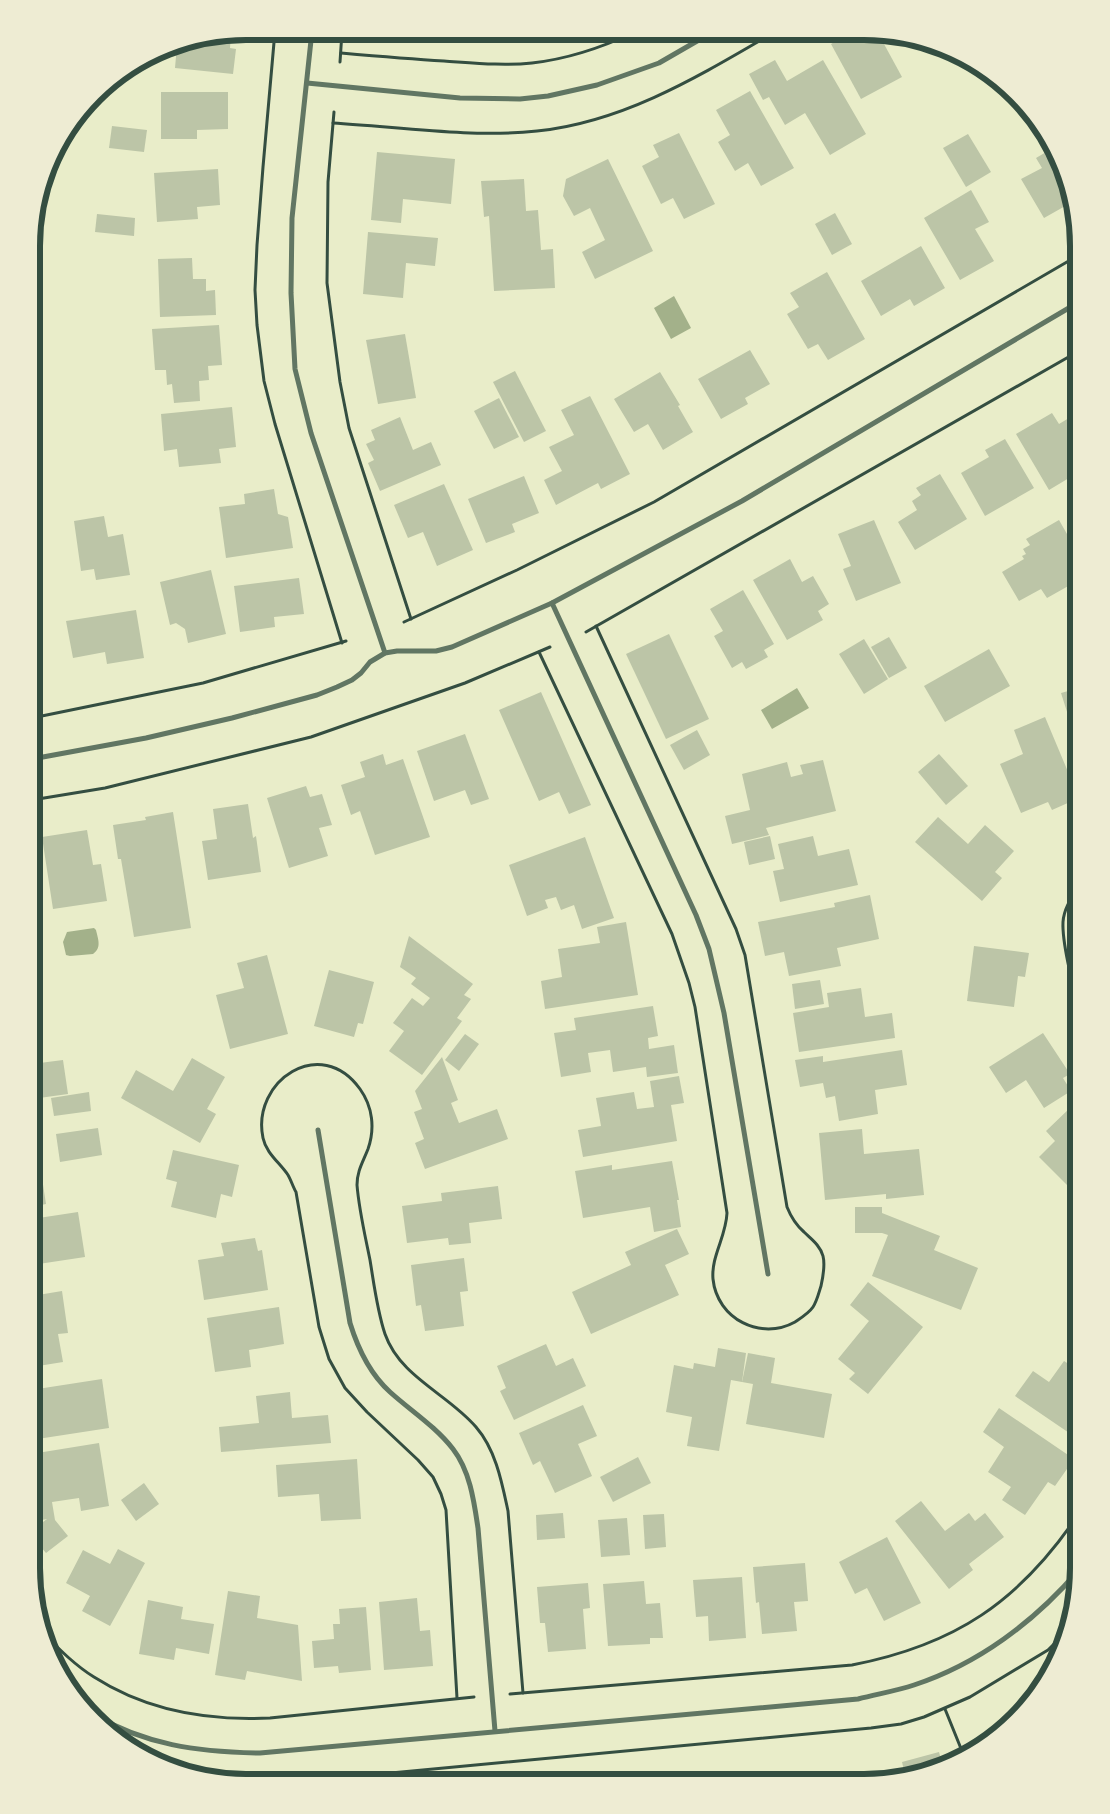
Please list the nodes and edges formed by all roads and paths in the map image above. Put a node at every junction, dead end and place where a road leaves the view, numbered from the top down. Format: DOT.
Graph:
graph roads {
  1 [pos="311,40"];
  2 [pos="342,40"];
  3 [pos="619,40"];
  4 [pos="699,40"];
  5 [pos="341,53"];
  6 [pos="340,62"];
  7 [pos="307,83"];
  8 [pos="334,112"];
  9 [pos="1070,260"];
  10 [pos="1070,307"];
  11 [pos="1070,356"];
  12 [pos="552,603"];
  13 [pos="411,619"];
  14 [pos="404,622"];
  15 [pos="583,634"];
  16 [pos="346,641"];
  17 [pos="550,647"];
  18 [pos="386,653"];
  19 [pos="40,716"];
  20 [pos="40,758"];
  21 [pos="40,799"];
  22 [pos="1070,899"];
  23 [pos="1070,967"];
  24 [pos="318,1130"];
  25 [pos="768,1274"];
  26 [pos="1070,1526"];
  27 [pos="1070,1579"];
  28 [pos="1056,1642"];
  29 [pos="56,1646"];
  30 [pos="523,1693"];
  31 [pos="509,1694"];
  32 [pos="475,1697"];
  33 [pos="457,1698"];
  34 [pos="945,1709"];
  35 [pos="113,1725"];
  36 [pos="495,1731"];
  37 [pos="961,1749"];
  38 [pos="381,1774"];
  1 -- 7 [label="street"];
  2 -- 5 [label="path"];
  3 -- 5 [label="path"];
  4 -- 7 [label="street"];
  5 -- 6 [label="path"];
  7 -- 18 [label="street"];
  8 -- 13 [label="path"];
  9 -- 13 [label="path"];
  10 -- 12 [label="street"];
  11 -- 15 [label="path"];
  12 -- 18 [label="street"];
  12 -- 25 [label="street"];
  13 -- 14 [label="path"];
  16 -- 19 [label="path"];
  17 -- 21 [label="path"];
  18 -- 20 [label="street"];
  22 -- 23 [label="path"];
  24 -- 36 [label="street"];
  26 -- 30 [label="path"];
  27 -- 36 [label="street"];
  28 -- 34 [label="path"];
  29 -- 33 [label="path"];
  30 -- 31 [label="path"];
  30 -- 33 [label="path"];
  32 -- 33 [label="path"];
  34 -- 37 [label="path"];
  34 -- 38 [label="path"];
  35 -- 36 [label="street"];
}
